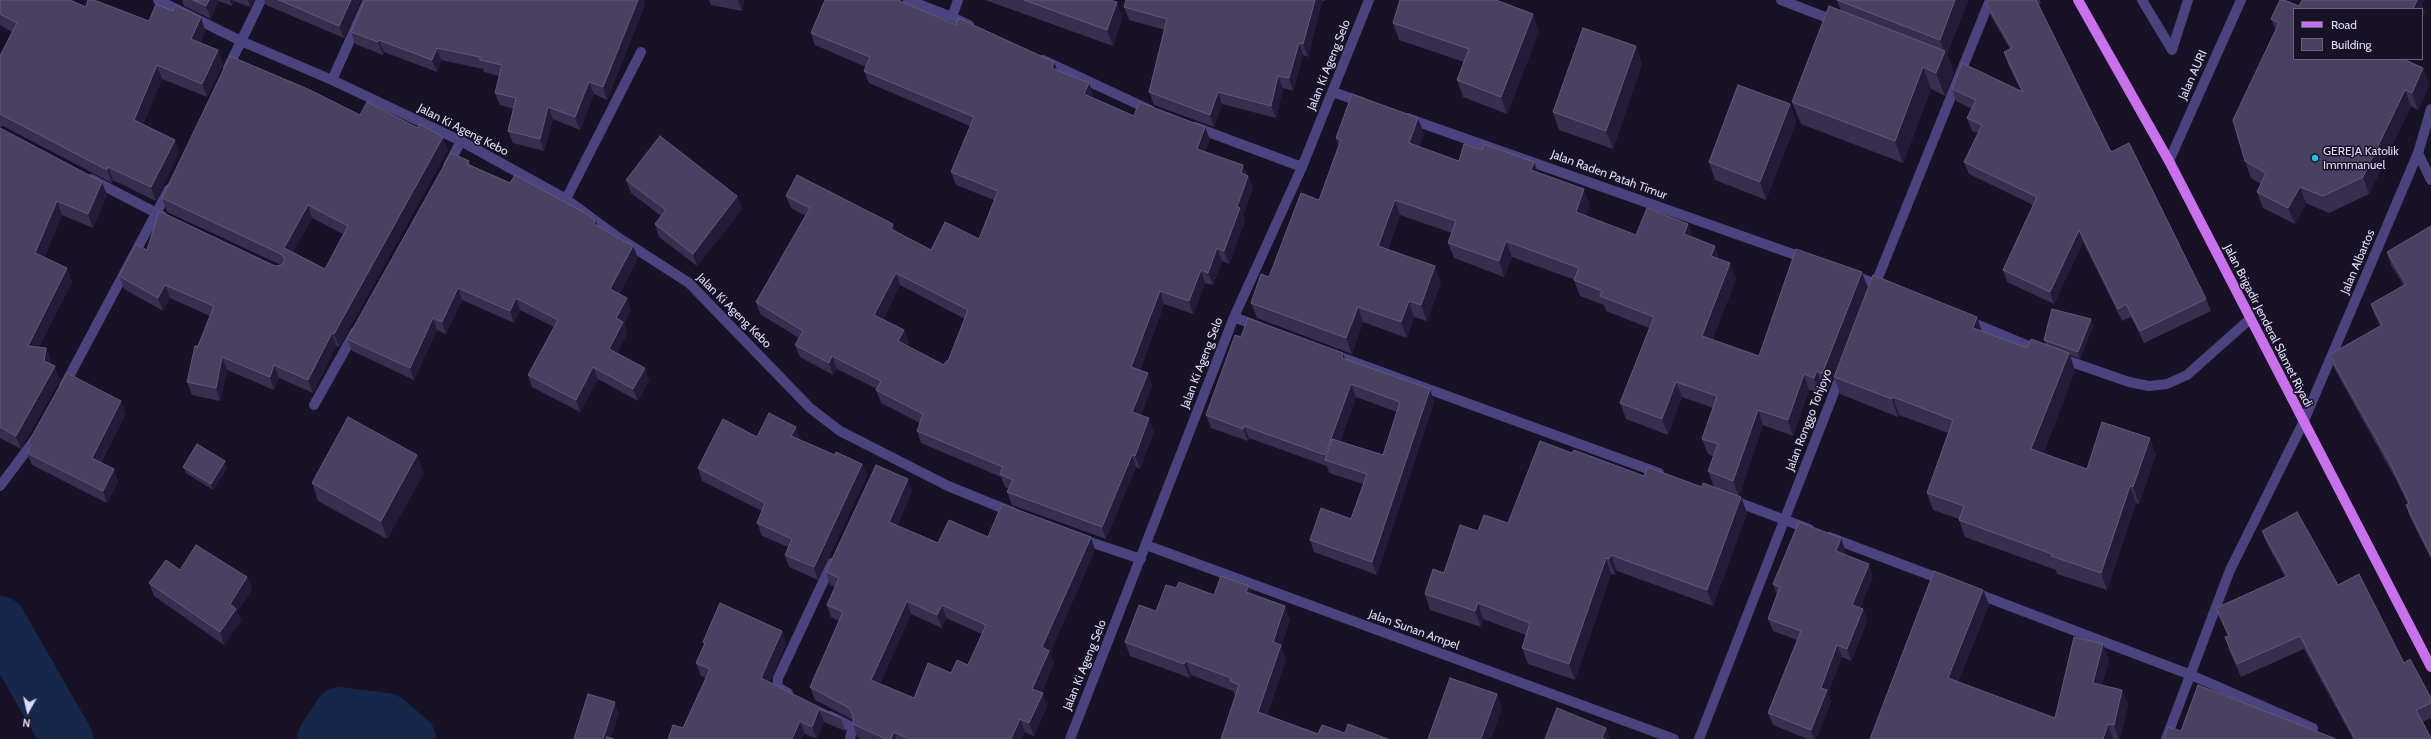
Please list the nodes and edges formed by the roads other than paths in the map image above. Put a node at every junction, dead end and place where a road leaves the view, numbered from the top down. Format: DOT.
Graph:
graph roads {
  1 [pos="158,0"];
  2 [pos="261,0"];
  3 [pos="368,0"];
  4 [pos="908,0"];
  5 [pos="958,0"];
  6 [pos="1369,0"];
  7 [pos="1781,0"];
  8 [pos="1990,0"];
  9 [pos="2078,0"];
  10 [pos="2142,0"];
  11 [pos="2188,0"];
  12 [pos="2241,0"];
  13 [pos="952,17"];
  14 [pos="1845,25"];
  15 [pos="980,30"];
  16 [pos="241,41"];
  17 [pos="641,52"];
  18 [pos="1030,54"];
  19 [pos="224,77"];
  20 [pos="332,80"];
  21 [pos="1333,92"];
  22 [pos="1369,105"];
  23 [pos="2431,109"];
  24 [pos="1158,114"];
  25 [pos="1399,115"];
  26 [pos="1187,124"];
  27 [pos="462,141"];
  28 [pos="2418,153"];
  29 [pos="2169,161"];
  30 [pos="1302,167"];
  31 [pos="82,175"];
  32 [pos="442,176"];
  33 [pos="175,178"];
  34 [pos="2431,180"];
  35 [pos="566,199"];
  36 [pos="157,214"];
  37 [pos="171,220"];
  38 [pos="1816,262"];
  39 [pos="1838,270"];
  40 [pos="1876,284"];
  41 [pos="1890,290"];
  42 [pos="1870,298"];
  43 [pos="1234,317"];
  44 [pos="1957,317"];
  45 [pos="2250,319"];
  46 [pos="361,322"];
  47 [pos="1271,331"];
  48 [pos="1323,350"];
  49 [pos="1844,365"];
  50 [pos="59,395"];
  51 [pos="314,405"];
  52 [pos="2304,423"];
  53 [pos="40,430"];
  54 [pos="1665,476"];
  55 [pos="0,486"];
  56 [pos="1725,498"];
  57 [pos="1019,515"];
  58 [pos="1784,520"];
  59 [pos="1070,534"];
  60 [pos="1146,545"];
  61 [pos="836,554"];
  62 [pos="1141,559"];
  63 [pos="2431,667"];
  64 [pos="2191,675"];
  65 [pos="800,700"];
  66 [pos="819,710"];
  67 [pos="2313,728"];
  68 [pos="850,739"];
  69 [pos="1070,739"];
  70 [pos="1674,739"];
  71 [pos="1699,739"];
  72 [pos="2166,739"];
  1 -- 16 [label="street, Jalan Ki Ageng Kebo"];
  2 -- 16 [label="street"];
  3 -- 20 [label="street"];
  4 -- 13 [label="street"];
  5 -- 13 [label="street"];
  6 -- 21 [label="street, Jalan Ki Ageng Selo"];
  7 -- 14 [label="street"];
  8 -- 40 [label="street"];
  9 -- 29 [label="main road, Jalan Brigadir Jenderal Slamet Riyadi"];
  10 -- 11 [label="street"];
  12 -- 29 [label="street, Jalan AURI"];
  13 -- 15 [label="street"];
  16 -- 19 [label="street"];
  16 -- 20 [label="street, Jalan Ki Ageng Kebo"];
  17 -- 35 [label="street"];
  18 -- 24 [label="street"];
  20 -- 27 [label="street, Jalan Ki Ageng Kebo"];
  21 -- 22 [label="street"];
  21 -- 30 [label="street, Jalan Ki Ageng Selo"];
  23 -- 28 [label="street, Jalan Albartos"];
  25 -- 38 [label="street, Jalan Raden Patah Timur"];
  26 -- 30 [label="street"];
  27 -- 32 [label="street"];
  27 -- 35 [label="street, Jalan Ki Ageng Kebo"];
  28 -- 34 [label="street"];
  28 -- 52 [label="street, Jalan Albartos"];
  29 -- 45 [label="main road, Jalan Brigadir Jenderal Slamet Riyadi"];
  30 -- 43 [label="street, Jalan Ki Ageng Selo"];
  31 -- 36 [label="street"];
  33 -- 36 [label="street"];
  35 -- 57 [label="street, Jalan Ki Ageng Kebo"];
  36 -- 37 [label="street"];
  36 -- 50 [label="street"];
  39 -- 40 [label="street"];
  40 -- 41 [label="street"];
  40 -- 42 [label="street"];
  43 -- 47 [label="street"];
  43 -- 60 [label="street, Jalan Ki Ageng Selo"];
  44 -- 45 [label="street"];
  45 -- 52 [label="main road, Jalan Brigadir Jenderal Slamet Riyadi"];
  46 -- 51 [label="street"];
  48 -- 54 [label="street"];
  49 -- 58 [label="street, Jalan Ronggo Tohjoyo"];
  52 -- 63 [label="main road, Jalan Brigadir Jenderal Slamet Riyadi"];
  52 -- 64 [label="street, Jalan Albartos"];
  53 -- 55 [label="street"];
  56 -- 58 [label="street"];
  58 -- 64 [label="street"];
  58 -- 71 [label="street, Jalan Ronggo Tohjoyo"];
  59 -- 62 [label="street"];
  60 -- 62 [label="street, Jalan Ki Ageng Selo"];
  60 -- 70 [label="street, Jalan Sunan Ampel"];
  61 -- 65 [label="street"];
  62 -- 69 [label="street, Jalan Ki Ageng Selo"];
  64 -- 67 [label="street"];
  64 -- 72 [label="street, Jalan Albartos"];
  66 -- 68 [label="street"];
}
